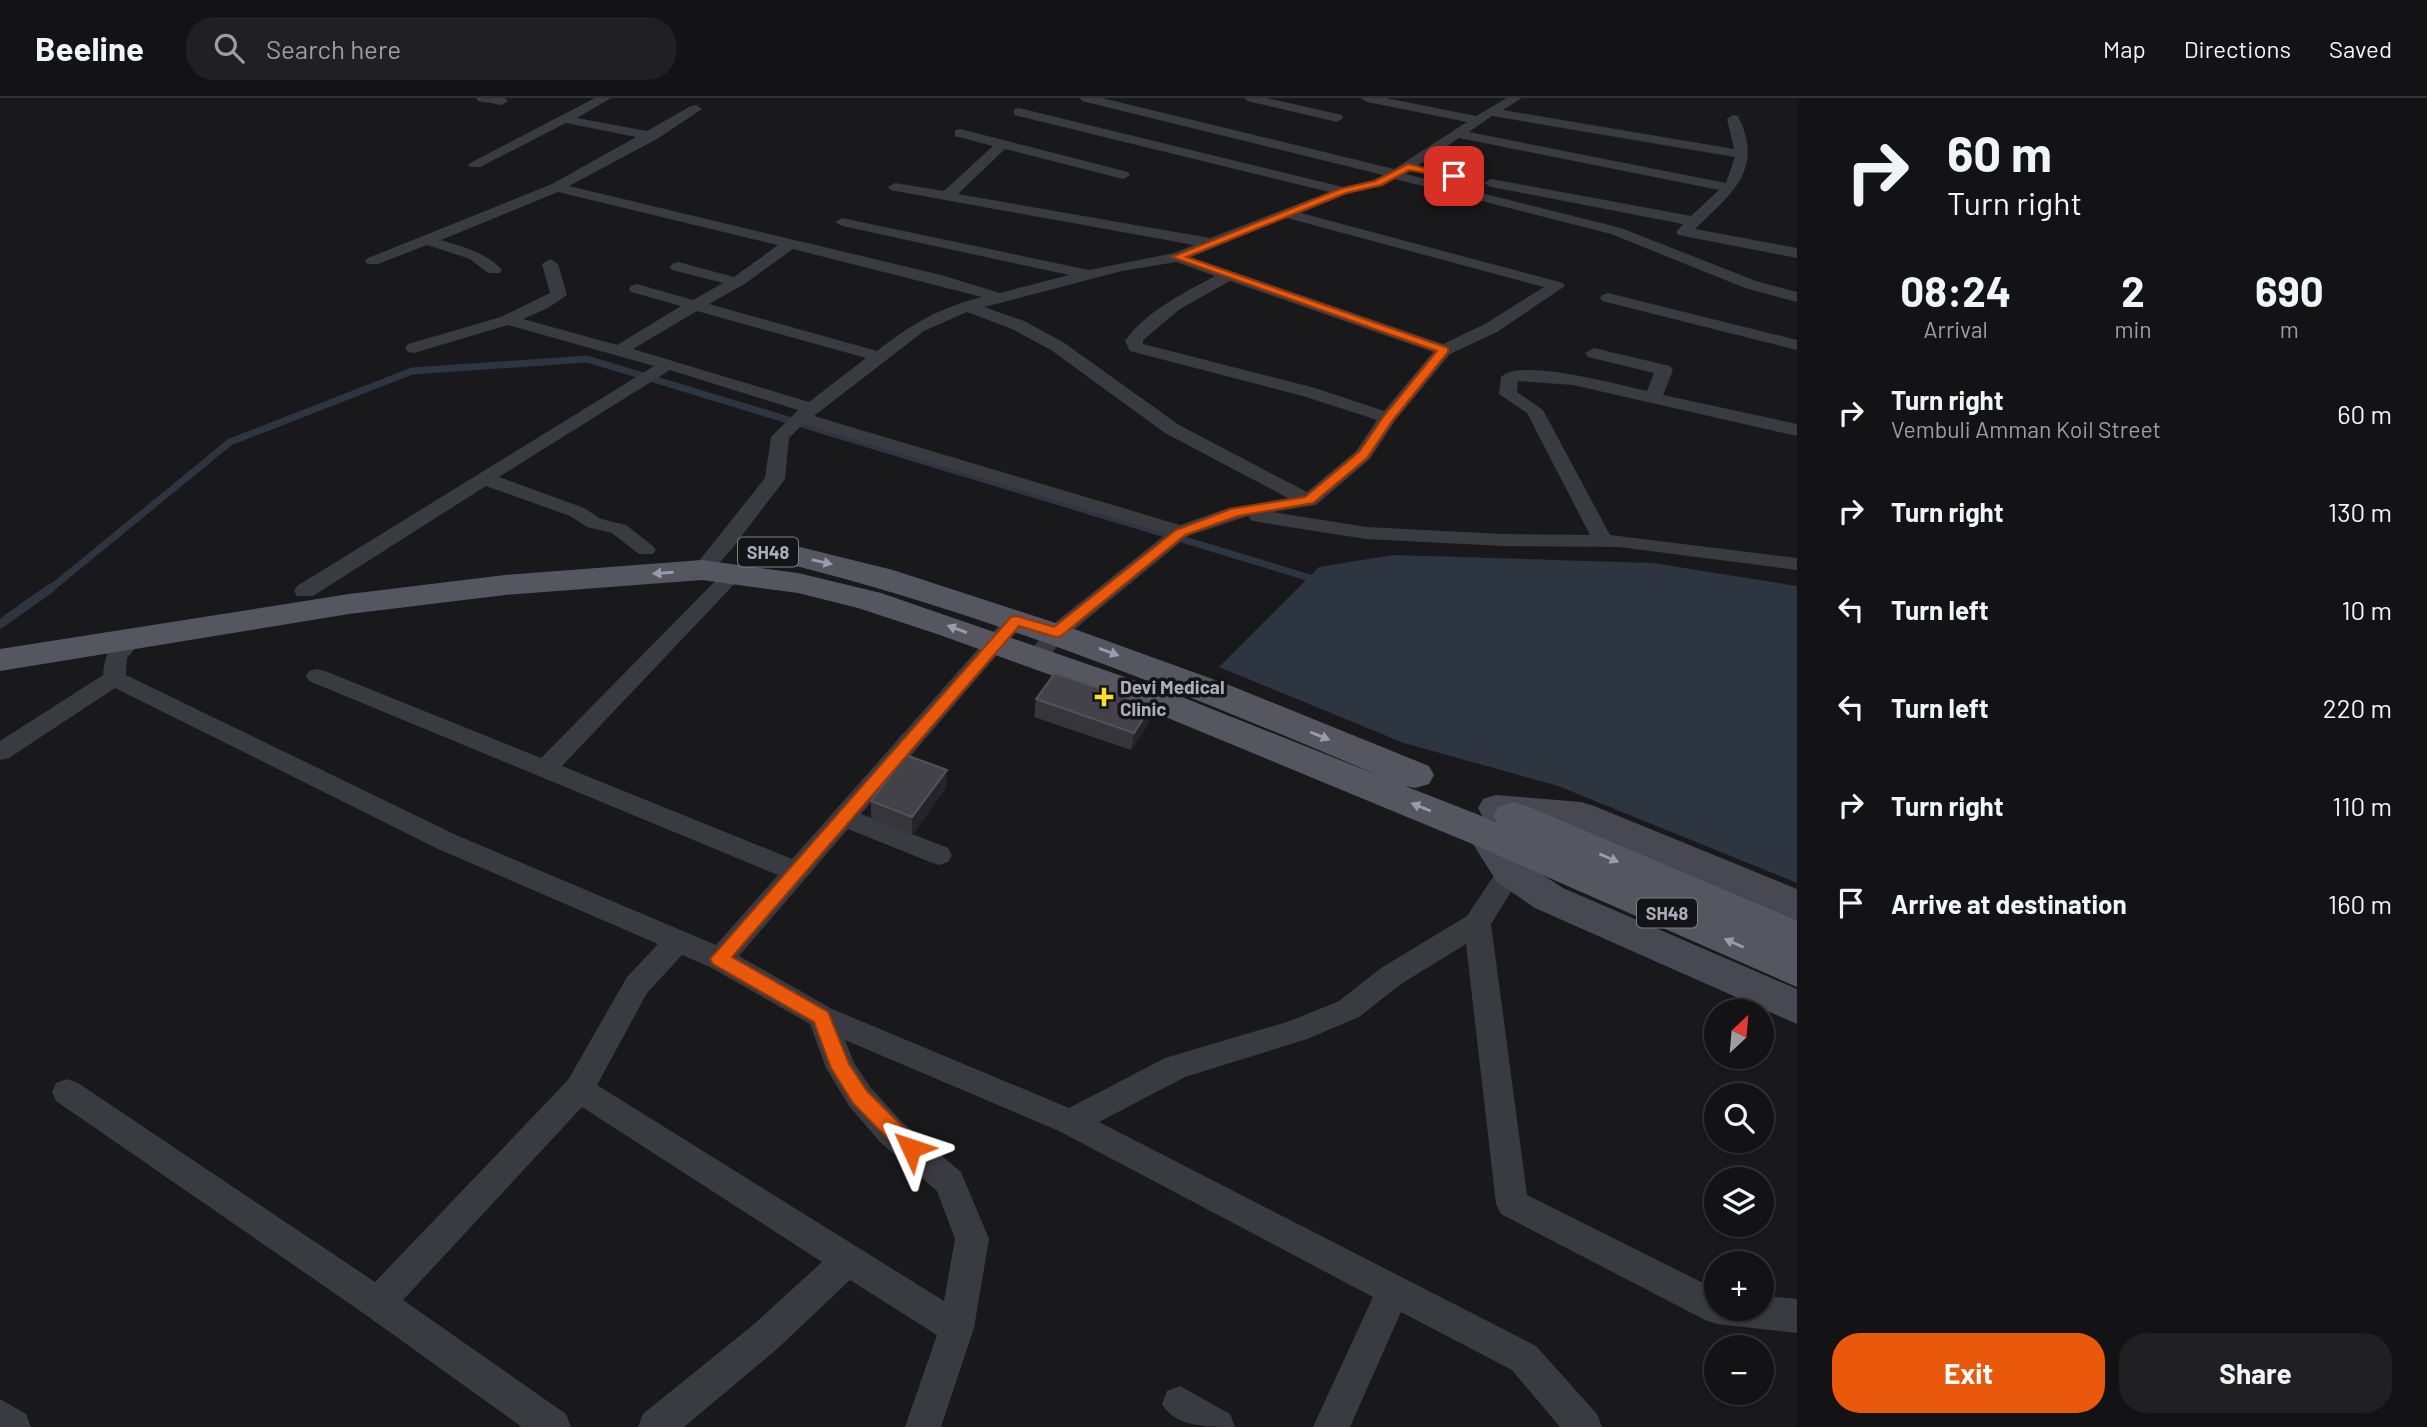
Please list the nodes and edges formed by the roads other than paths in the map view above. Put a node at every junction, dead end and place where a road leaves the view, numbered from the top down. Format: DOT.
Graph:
graph roads {
  1 [pos="482,98"];
  2 [pos="605,98"];
  3 [pos="1086,98"];
  4 [pos="1251,98"];
  5 [pos="1516,98"];
  6 [pos="502,101"];
  7 [pos="1128,103"];
  8 [pos="696,108"];
  9 [pos="1351,109"];
  10 [pos="1020,112"];
  11 [pos="1484,116"];
  12 [pos="564,119"];
  13 [pos="1733,119"];
  14 [pos="960,133"];
  15 [pos="1457,134"];
  16 [pos="652,136"];
  17 [pos="1002,144"];
  18 [pos="1742,153"];
  19 [pos="475,164"];
  20 [pos="1398,171"];
  21 [pos="1123,175"];
  22 [pos="557,187"];
  23 [pos="895,187"];
  24 [pos="1730,188"];
  25 [pos="1343,191"];
  26 [pos="947,196"];
  27 [pos="1284,213"];
  28 [pos="842,222"];
  29 [pos="1689,226"];
  30 [pos="428,240"];
  31 [pos="791,243"];
  32 [pos="1210,243"];
  33 [pos="1661,246"];
  34 [pos="1797,253"];
  35 [pos="1177,257"];
  36 [pos="373,261"];
  37 [pos="550,264"];
  38 [pos="678,267"];
  39 [pos="494,270"];
  40 [pos="1090,274"];
  41 [pos="1228,275"];
  42 [pos="737,282"];
  43 [pos="638,289"];
  44 [pos="1000,297"];
  45 [pos="1797,297"];
  46 [pos="1608,298"];
  47 [pos="699,305"];
  48 [pos="967,306"];
  49 [pos="507,320"];
  50 [pos="1797,345"];
  51 [pos="414,348"];
  52 [pos="1444,350"];
  53 [pos="619,351"];
  54 [pos="1594,353"];
  55 [pos="877,356"];
  56 [pos="667,364"];
  57 [pos="1653,398"];
  58 [pos="808,413"];
  59 [pos="1388,418"];
  60 [pos="1797,430"];
  61 [pos="483,478"];
  62 [pos="1309,501"];
  63 [pos="1236,512"];
  64 [pos="1181,533"];
  65 [pos="1603,540"];
  66 [pos="646,550"];
  67 [pos="1795,558"];
  68 [pos="720,563"];
  69 [pos="304,591"];
  70 [pos="1005,632"];
  71 [pos="133,638"];
  72 [pos="1,646"];
  73 [pos="1045,646"];
  74 [pos="317,676"];
  75 [pos="114,678"];
  76 [pos="0,752"];
  77 [pos="546,768"];
  78 [pos="842,817"];
  79 [pos="1490,820"];
  80 [pos="1531,853"];
  81 [pos="939,855"];
  82 [pos="794,871"];
  83 [pos="1797,905"];
  84 [pos="1477,923"];
  85 [pos="1797,938"];
  86 [pos="678,941"];
  87 [pos="720,959"];
  88 [pos="1797,970"];
  89 [pos="1797,1007"];
  90 [pos="822,1017"];
  91 [pos="579,1089"];
  92 [pos="67,1092"];
  93 [pos="1070,1122"];
  94 [pos="848,1260"];
  95 [pos="1393,1292"];
  96 [pos="1704,1301"];
  97 [pos="378,1303"];
  98 [pos="1774,1314"];
  99 [pos="1797,1317"];
  100 [pos="957,1328"];
  101 [pos="1180,1404"];
  102 [pos="0,1417"];
  103 [pos="13,1427"];
  104 [pos="553,1427"];
  105 [pos="656,1427"];
  106 [pos="923,1427"];
  107 [pos="1217,1427"];
  108 [pos="1331,1427"];
  109 [pos="1584,1427"];
  1 -- 6 [label="street"];
  2 -- 12 [label="street"];
  3 -- 7 [label="street"];
  4 -- 9 [label="street"];
  5 -- 11 [label="street"];
  7 -- 20 [label="street"];
  8 -- 16 [label="street"];
  9 -- 11 [label="street"];
  10 -- 25 [label="street"];
  11 -- 15 [label="street"];
  11 -- 18 [label="street"];
  12 -- 16 [label="street"];
  12 -- 19 [label="street"];
  13 -- 18 [label="street"];
  14 -- 17 [label="street"];
  15 -- 20 [label="street"];
  15 -- 24 [label="street"];
  16 -- 22 [label="street"];
  17 -- 21 [label="street"];
  17 -- 26 [label="street"];
  18 -- 24 [label="street"];
  20 -- 25 [label="street"];
  20 -- 29 [label="street"];
  20 -- 33 [label="street"];
  22 -- 30 [label="street"];
  22 -- 31 [label="street"];
  23 -- 26 [label="street"];
  24 -- 29 [label="street"];
  25 -- 27 [label="street"];
  26 -- 32 [label="street"];
  27 -- 32 [label="street"];
  27 -- 52 [label="street"];
  28 -- 40 [label="street"];
  29 -- 33 [label="street"];
  29 -- 34 [label="street"];
  30 -- 36 [label="street"];
  30 -- 39 [label="street"];
  31 -- 42 [label="street"];
  31 -- 44 [label="street"];
  32 -- 35 [label="street"];
  33 -- 45 [label="street"];
  35 -- 40 [label="street"];
  35 -- 41 [label="street"];
  37 -- 49 [label="street"];
  38 -- 42 [label="street"];
  40 -- 44 [label="street"];
  41 -- 52 [label="street"];
  41 -- 59 [label="street"];
  42 -- 47 [label="street"];
  43 -- 47 [label="street"];
  44 -- 48 [label="street"];
  46 -- 50 [label="street"];
  47 -- 53 [label="street"];
  47 -- 55 [label="street"];
  48 -- 55 [label="street"];
  48 -- 62 [label="street"];
  49 -- 51 [label="street"];
  49 -- 53 [label="street"];
  52 -- 59 [label="street"];
  53 -- 56 [label="street"];
  54 -- 57 [label="street"];
  55 -- 58 [label="street"];
  56 -- 58 [label="street"];
  56 -- 61 [label="street"];
  57 -- 60 [label="street"];
  57 -- 65 [label="street"];
  58 -- 64 [label="street"];
  58 -- 68 [label="street"];
  59 -- 62 [label="street"];
  61 -- 66 [label="street"];
  61 -- 69 [label="street"];
  62 -- 63 [label="street"];
  63 -- 64 [label="street"];
  63 -- 65 [label="street"];
  64 -- 73 [label="street"];
  65 -- 67 [label="street"];
  66 -- 68 [label="main road, SH48"];
  66 -- 69 [label="main road, SH48"];
  68 -- 70 [label="main road, SH48"];
  68 -- 71 [label="main road, SH48, one-way"];
  68 -- 77 [label="street"];
  69 -- 72 [label="main road, SH48"];
  70 -- 73 [label="main road, SH48"];
  70 -- 78 [label="street"];
  71 -- 72 [label="main road, SH48"];
  71 -- 75 [label="street"];
  73 -- 79 [label="main road, SH48"];
  74 -- 77 [label="street"];
  75 -- 76 [label="street"];
  75 -- 86 [label="street"];
  77 -- 82 [label="street"];
  78 -- 81 [label="street"];
  78 -- 82 [label="street"];
  79 -- 80 [label="main road, SH48"];
  79 -- 83 [label="street"];
  80 -- 84 [label="street"];
  80 -- 85 [label="main road, SH48, one-way"];
  88 -- 80 [label="main road, SH48, one-way"];
  80 -- 89 [label="street"];
  82 -- 87 [label="street"];
  84 -- 93 [label="street"];
  84 -- 96 [label="street"];
  86 -- 87 [label="street"];
  86 -- 91 [label="street"];
  87 -- 90 [label="street"];
  90 -- 93 [label="street"];
  90 -- 100 [label="street"];
  91 -- 94 [label="street"];
  91 -- 97 [label="street"];
  92 -- 97 [label="street"];
  93 -- 95 [label="street"];
  94 -- 100 [label="street"];
  94 -- 105 [label="street"];
  95 -- 108 [label="street"];
  95 -- 109 [label="street"];
  97 -- 104 [label="street"];
  98 -- 99 [label="street"];
  100 -- 106 [label="street"];
  101 -- 107 [label="street"];
  102 -- 103 [label="street"];
}
